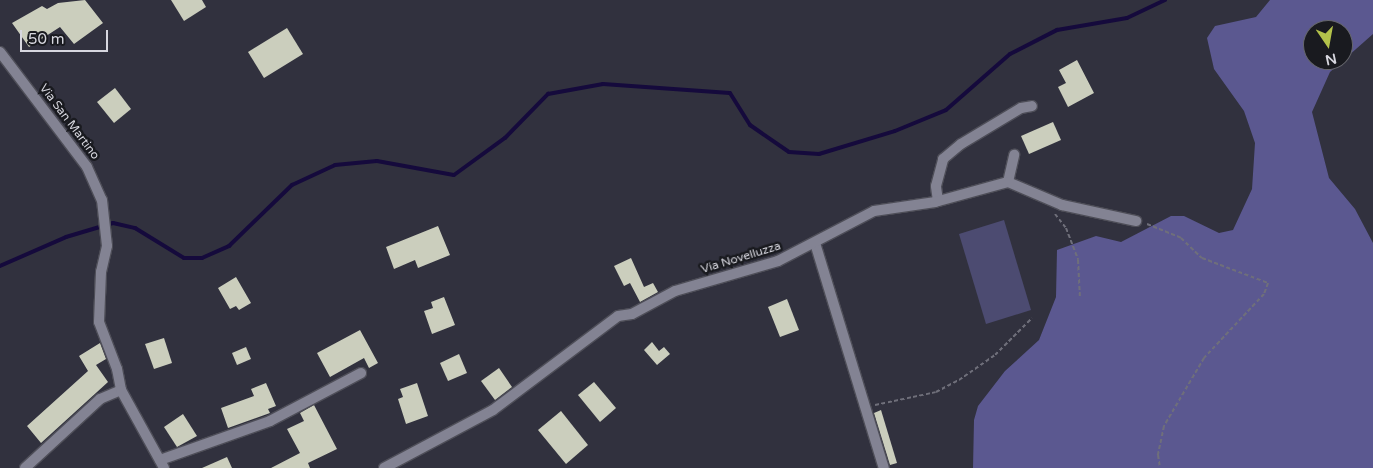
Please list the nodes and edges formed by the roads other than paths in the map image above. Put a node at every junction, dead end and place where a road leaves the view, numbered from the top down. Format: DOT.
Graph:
graph roads {
  1 [pos="0,52"];
  2 [pos="1032,106"];
  3 [pos="1014,155"];
  4 [pos="1008,182"];
  5 [pos="938,201"];
  6 [pos="1136,221"];
  7 [pos="815,243"];
  8 [pos="361,373"];
  9 [pos="120,390"];
  10 [pos="162,464"];
  11 [pos="25,468"];
  12 [pos="384,468"];
  13 [pos="884,468"];
  1 -- 9 [label="street, Via San Martino"];
  2 -- 5 [label="street"];
  3 -- 4 [label="street"];
  4 -- 5 [label="street, Via Novelluzza"];
  4 -- 6 [label="street"];
  5 -- 7 [label="street, Via Novelluzza"];
  7 -- 12 [label="street, Via Novelluzza"];
  7 -- 13 [label="street"];
  8 -- 10 [label="street"];
  9 -- 10 [label="street, Via San Martino"];
  9 -- 11 [label="street"];
}
